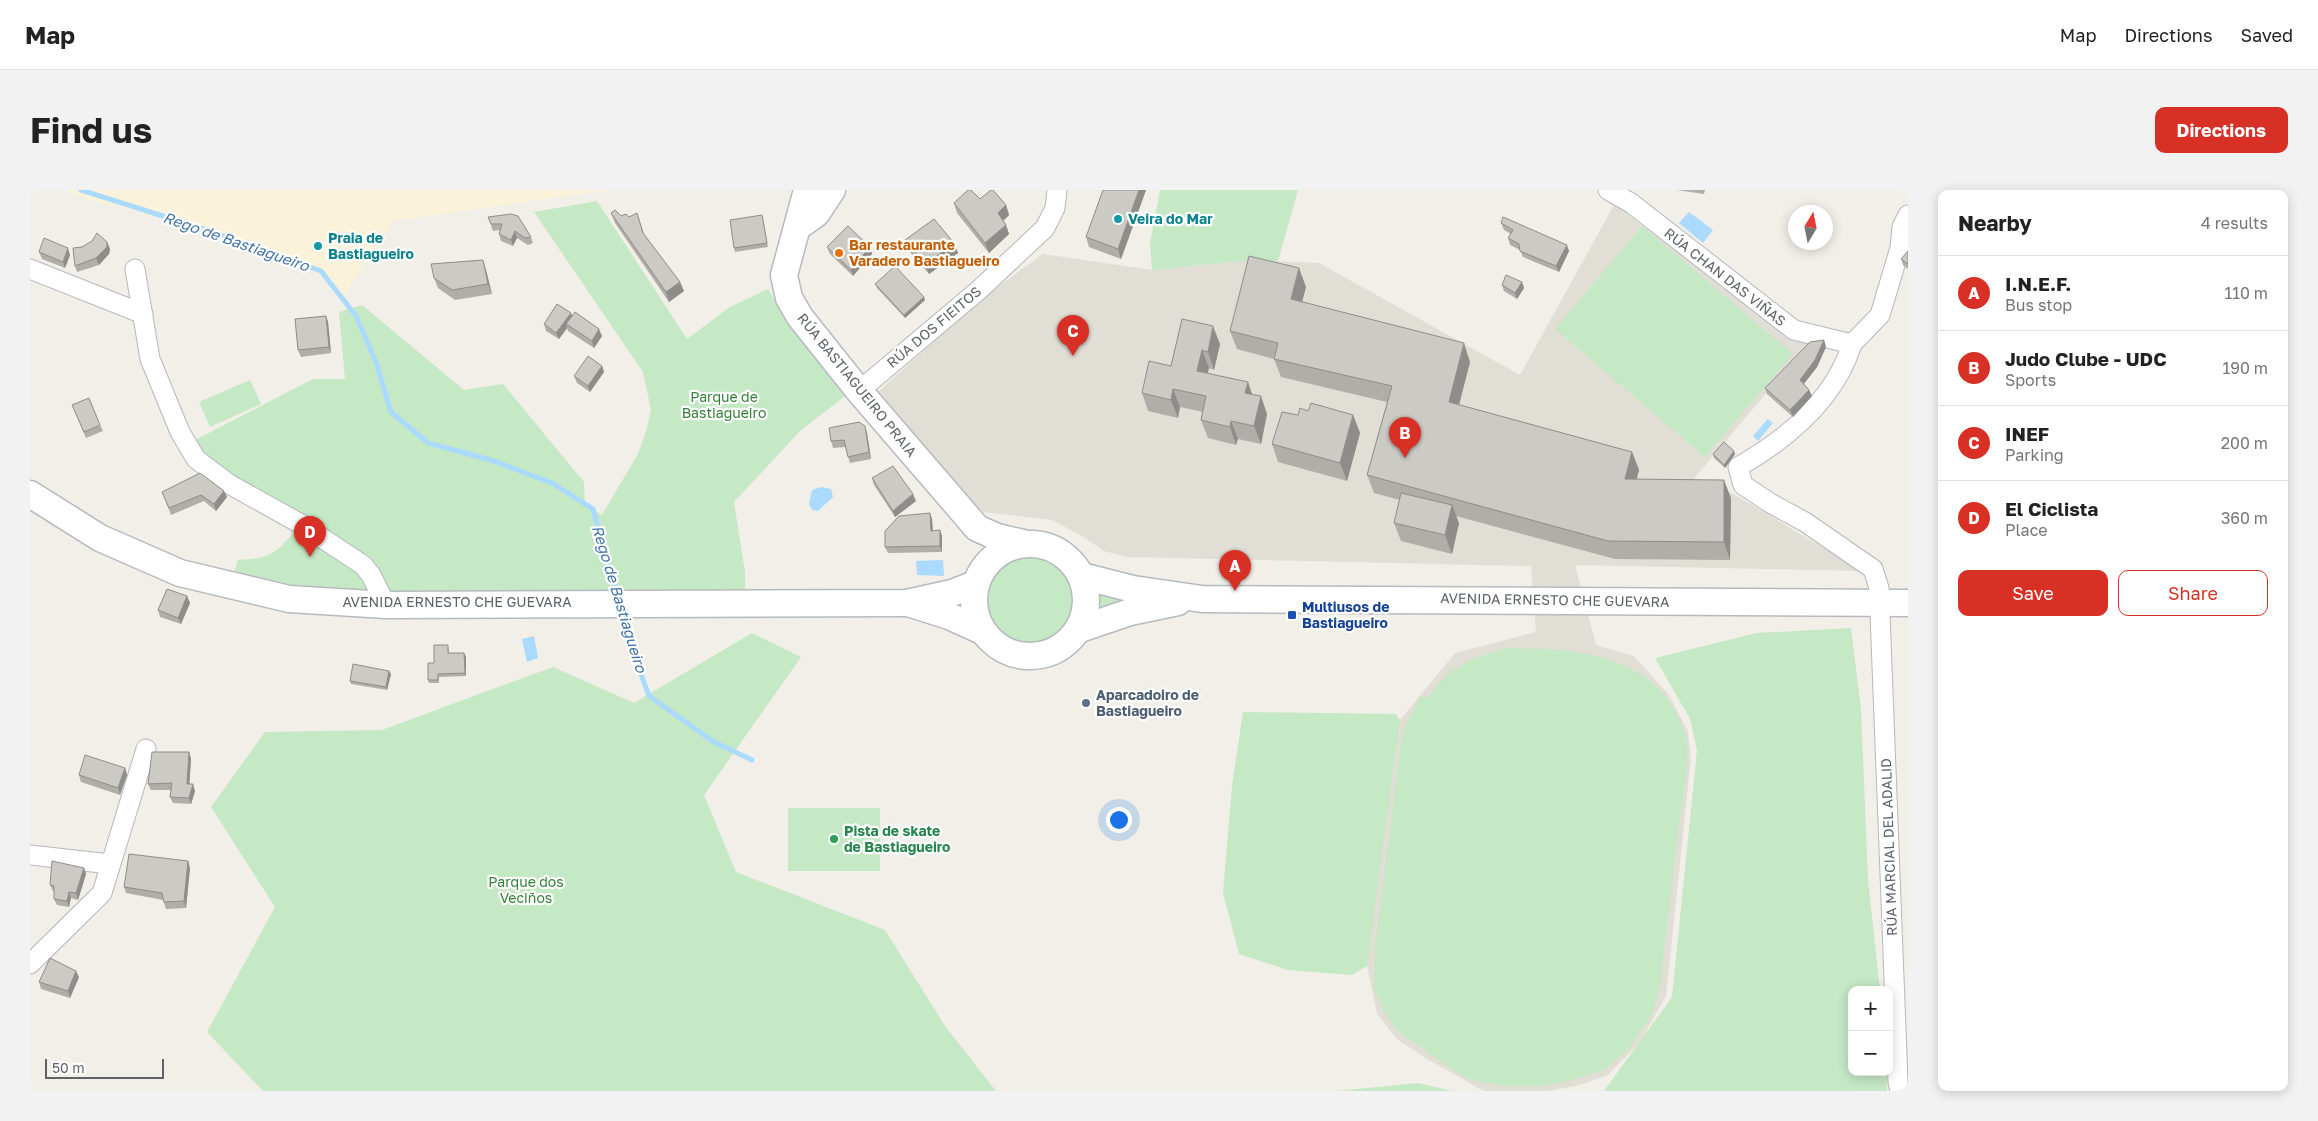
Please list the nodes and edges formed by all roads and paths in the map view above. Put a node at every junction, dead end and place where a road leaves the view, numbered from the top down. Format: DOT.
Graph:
graph roads {
  1 [pos="807,190"];
  2 [pos="832,190"];
  3 [pos="1056,190"];
  4 [pos="1608,190"];
  5 [pos="1908,216"];
  6 [pos="799,226"];
  7 [pos="30,269"];
  8 [pos="135,269"];
  9 [pos="143,314"];
  10 [pos="1852,344"];
  11 [pos="859,391"];
  12 [pos="30,494"];
  13 [pos="956,506"];
  14 [pos="1023,543"];
  15 [pos="1082,576"];
  16 [pos="978,577"];
  17 [pos="1202,599"];
  18 [pos="907,603"];
  19 [pos="1881,603"];
  20 [pos="1908,603"];
  21 [pos="386,605"];
  22 [pos="1080,629"];
  23 [pos="982,631"];
  24 [pos="146,749"];
  25 [pos="30,856"];
  26 [pos="110,864"];
  27 [pos="1900,938"];
  28 [pos="30,964"];
  29 [pos="1900,1091"];
  1 -- 6 [label="main road, RÚA BASTIAGUEIRO PRAIA"];
  2 -- 6 [label="main road, RÚA BASTIAGUEIRO PRAIA"];
  3 -- 11 [label="street, RÚA DOS FIEITOS"];
  4 -- 10 [label="street, RÚA CHAN DAS VIÑAS"];
  5 -- 10 [label="street"];
  6 -- 11 [label="main road, RÚA BASTIAGUEIRO PRAIA"];
  7 -- 9 [label="street"];
  8 -- 9 [label="street"];
  9 -- 21 [label="street"];
  10 -- 19 [label="street"];
  11 -- 13 [label="main road, RÚA BASTIAGUEIRO PRAIA"];
  12 -- 21 [label="main road, AVENIDA ERNESTO CHE GUEVARA"];
  13 -- 14 [label="main road"];
  13 -- 16 [label="main road"];
  14 -- 15 [label="main road"];
  14 -- 16 [label="main road"];
  15 -- 17 [label="main road, AVENIDA ERNESTO CHE GUEVARA"];
  15 -- 22 [label="main road"];
  16 -- 18 [label="main road, AVENIDA ERNESTO CHE GUEVARA"];
  16 -- 23 [label="main road"];
  17 -- 19 [label="main road, AVENIDA ERNESTO CHE GUEVARA"];
  17 -- 22 [label="main road, AVENIDA ERNESTO CHE GUEVARA"];
  18 -- 21 [label="main road, AVENIDA ERNESTO CHE GUEVARA"];
  18 -- 23 [label="main road, AVENIDA ERNESTO CHE GUEVARA"];
  19 -- 20 [label="main road, AVENIDA ERNESTO CHE GUEVARA"];
  19 -- 27 [label="street, RÚA MARCIAL DEL ADALID"];
  22 -- 23 [label="main road"];
  24 -- 26 [label="street"];
  25 -- 26 [label="street"];
  26 -- 28 [label="street"];
  27 -- 29 [label="street, RÚA MARCIAL DEL ADALID"];
}
